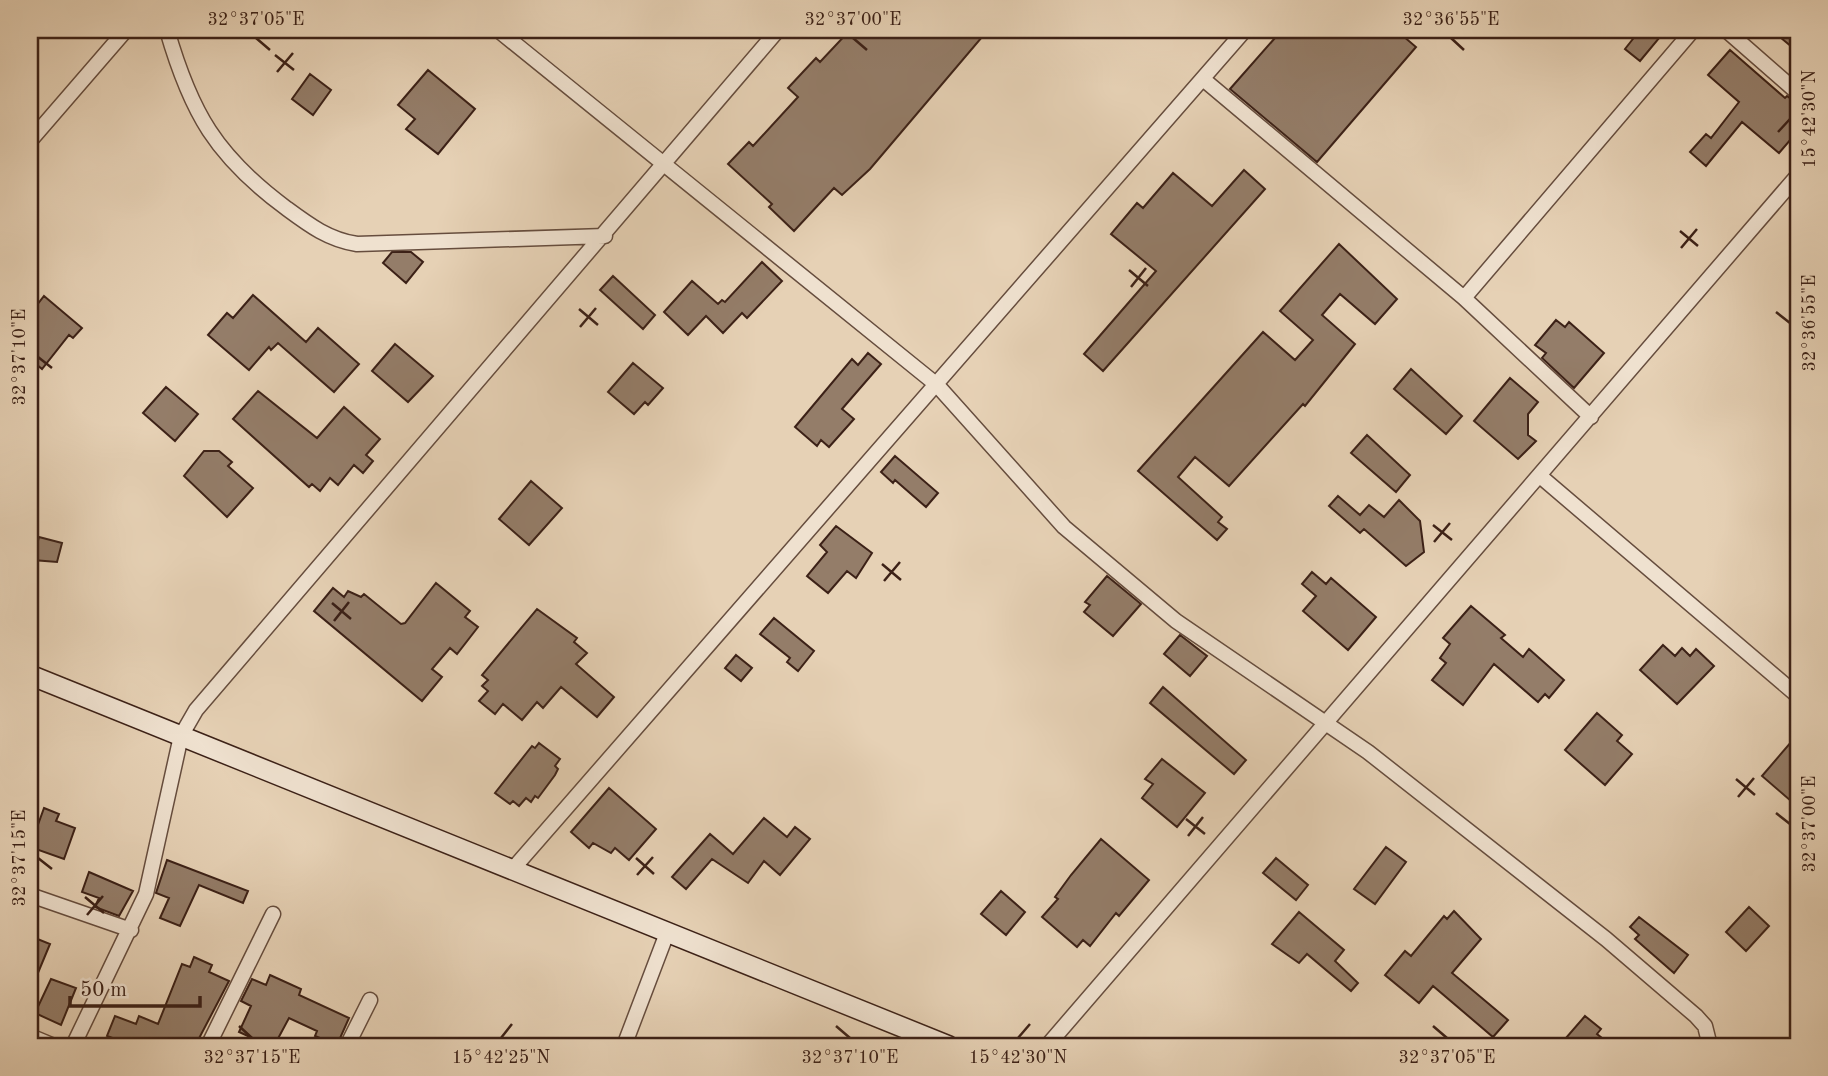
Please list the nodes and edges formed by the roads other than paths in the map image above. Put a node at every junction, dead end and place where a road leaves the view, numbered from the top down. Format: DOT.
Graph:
graph roads {
  1 [pos="127,30"];
  2 [pos="167,30"];
  3 [pos="498,30"];
  4 [pos="778,30"];
  5 [pos="1245,30"];
  6 [pos="1693,30"];
  7 [pos="1727,30"];
  8 [pos="1203,79"];
  9 [pos="1798,93"];
  10 [pos="30,141"];
  11 [pos="665,164"];
  12 [pos="1798,175"];
  13 [pos="605,236"];
  14 [pos="1464,298"];
  15 [pos="937,385"];
  16 [pos="1591,417"];
  17 [pos="1540,476"];
  18 [pos="30,675"];
  19 [pos="1798,696"];
  20 [pos="1325,724"];
  21 [pos="181,737"];
  22 [pos="512,870"];
  23 [pos="30,895"];
  24 [pos="273,915"];
  25 [pos="131,930"];
  26 [pos="667,933"];
  27 [pos="370,1000"];
  28 [pos="30,1036"];
  29 [pos="54,1046"];
  30 [pos="73,1046"];
  31 [pos="208,1046"];
  32 [pos="347,1046"];
  33 [pos="624,1046"];
  34 [pos="949,1046"];
  35 [pos="1047,1046"];
  36 [pos="1710,1046"];
  1 -- 10 [label="street"];
  2 -- 13 [label="street"];
  3 -- 11 [label="street"];
  4 -- 11 [label="street"];
  5 -- 8 [label="street"];
  6 -- 14 [label="street"];
  7 -- 9 [label="street"];
  8 -- 14 [label="street"];
  8 -- 15 [label="street"];
  11 -- 13 [label="street"];
  11 -- 15 [label="street"];
  12 -- 16 [label="street"];
  13 -- 21 [label="street"];
  14 -- 16 [label="street"];
  15 -- 20 [label="street"];
  15 -- 22 [label="street"];
  16 -- 17 [label="street"];
  17 -- 19 [label="street"];
  17 -- 20 [label="street"];
  18 -- 21 [label="street"];
  20 -- 35 [label="street"];
  20 -- 36 [label="street"];
  21 -- 22 [label="street"];
  21 -- 25 [label="street"];
  22 -- 26 [label="street"];
  23 -- 25 [label="street"];
  24 -- 31 [label="street"];
  25 -- 30 [label="street"];
  26 -- 33 [label="street"];
  26 -- 34 [label="street"];
  27 -- 32 [label="street"];
  28 -- 29 [label="street"];
}
